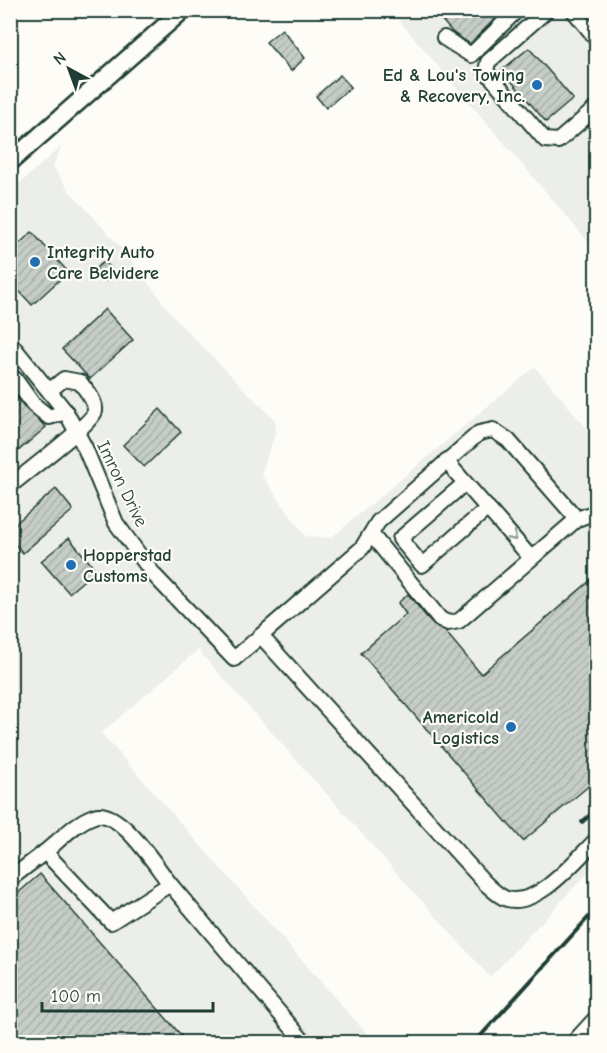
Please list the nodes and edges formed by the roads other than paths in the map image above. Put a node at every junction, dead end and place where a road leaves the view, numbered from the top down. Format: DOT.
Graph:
graph roads {
  1 [pos="183,10"];
  2 [pos="517,10"];
  3 [pos="547,10"];
  4 [pos="573,10"];
  5 [pos="444,38"];
  6 [pos="597,38"];
  7 [pos="597,108"];
  8 [pos="10,162"];
  9 [pos="10,343"];
  10 [pos="31,368"];
  11 [pos="13,380"];
  12 [pos="49,391"];
  13 [pos="66,412"];
  14 [pos="77,433"];
  15 [pos="446,461"];
  16 [pos="465,483"];
  17 [pos="10,486"];
  18 [pos="488,508"];
  19 [pos="597,512"];
  20 [pos="578,519"];
  21 [pos="370,534"];
  22 [pos="531,558"];
  23 [pos="261,636"];
  24 [pos="597,840"];
  25 [pos="45,852"];
  26 [pos="10,879"];
  27 [pos="170,884"];
  28 [pos="597,1018"];
  29 [pos="304,1042"];
  30 [pos="574,1042"];
  1 -- 8 [label="main road"];
  2 -- 5 [label="street"];
  3 -- 7 [label="street"];
  4 -- 6 [label="street"];
  9 -- 10 [label="street, Imron Drive"];
  10 -- 11 [label="street"];
  10 -- 12 [label="street, Imron Drive"];
  11 -- 13 [label="street"];
  12 -- 13 [label="street, Imron Drive"];
  12 -- 14 [label="street"];
  13 -- 14 [label="street, Imron Drive"];
  14 -- 17 [label="street"];
  14 -- 23 [label="street, Imron Drive"];
  15 -- 16 [label="street"];
  15 -- 20 [label="street"];
  15 -- 21 [label="street"];
  16 -- 18 [label="street"];
  16 -- 18 [label="street"];
  18 -- 22 [label="street, one-way"];
  19 -- 20 [label="street"];
  20 -- 22 [label="street"];
  21 -- 22 [label="street"];
  21 -- 23 [label="street"];
  23 -- 24 [label="street"];
  25 -- 26 [label="street"];
  25 -- 27 [label="street"];
  25 -- 27 [label="street"];
  27 -- 29 [label="street"];
  28 -- 30 [label="street"];
}
